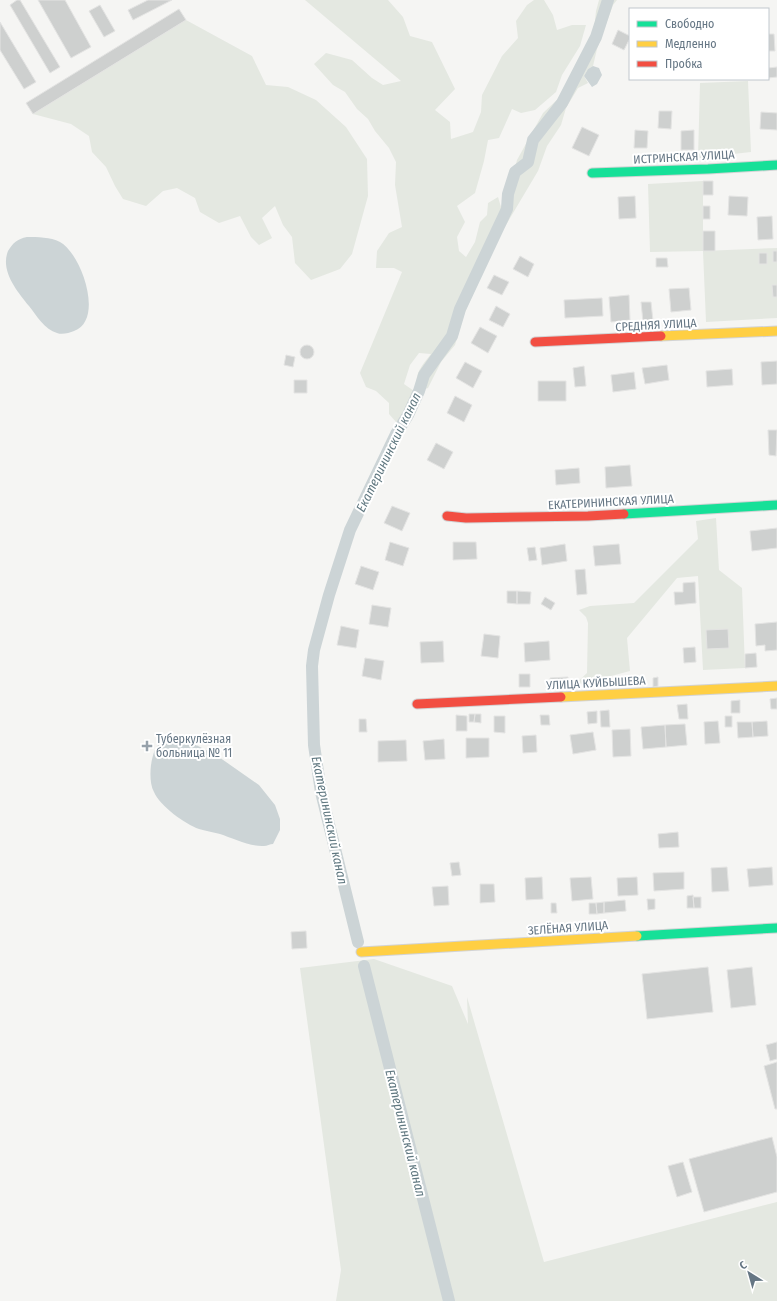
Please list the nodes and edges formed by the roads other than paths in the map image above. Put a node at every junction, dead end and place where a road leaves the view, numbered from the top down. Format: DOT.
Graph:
graph roads {
  1 [pos="777,165"];
  2 [pos="592,173"];
  3 [pos="777,331"];
  4 [pos="535,342"];
  5 [pos="777,504"];
  6 [pos="447,516"];
  7 [pos="777,686"];
  8 [pos="417,704"];
  9 [pos="777,928"];
  10 [pos="361,952"];
  1 -- 2 [label="street, ИСТРИНСКАЯ УЛИЦА"];
  3 -- 4 [label="street, СРЕДНЯЯ УЛИЦА"];
  5 -- 6 [label="street, ЕКАТЕРИНИНСКАЯ УЛИЦА"];
  7 -- 8 [label="street, УЛИЦА КУЙБЫШЕВА"];
  9 -- 10 [label="street, ЗЕЛЁНАЯ УЛИЦА"];
}
